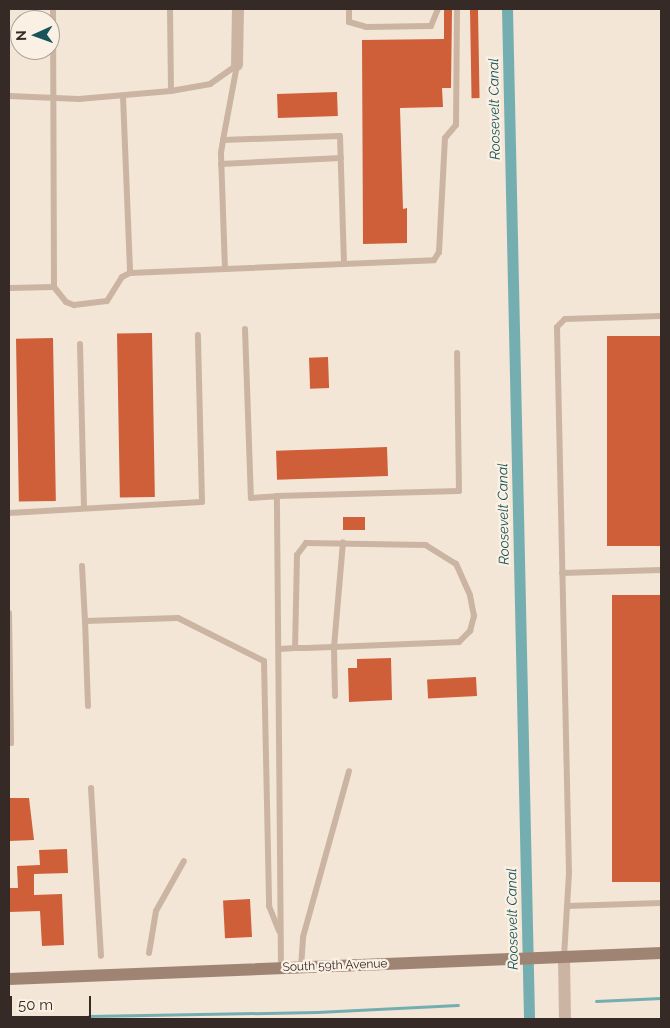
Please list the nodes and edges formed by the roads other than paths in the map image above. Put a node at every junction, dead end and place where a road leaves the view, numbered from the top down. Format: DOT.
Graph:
graph roads {
  1 [pos="53,9"];
  2 [pos="170,9"];
  3 [pos="238,9"];
  4 [pos="349,9"];
  5 [pos="438,9"];
  6 [pos="457,9"];
  7 [pos="237,66"];
  8 [pos="171,91"];
  9 [pos="9,96"];
  10 [pos="123,96"];
  11 [pos="53,97"];
  12 [pos="224,140"];
  13 [pos="341,158"];
  14 [pos="221,164"];
  15 [pos="344,264"];
  16 [pos="225,269"];
  17 [pos="130,273"];
  18 [pos="54,287"];
  19 [pos="9,288"];
  20 [pos="661,316"];
  21 [pos="245,329"];
  22 [pos="198,335"];
  23 [pos="80,344"];
  24 [pos="457,353"];
  25 [pos="277,496"];
  26 [pos="84,508"];
  27 [pos="9,513"];
  28 [pos="343,542"];
  29 [pos="82,566"];
  30 [pos="661,570"];
  31 [pos="562,573"];
  32 [pos="9,613"];
  33 [pos="85,621"];
  34 [pos="334,647"];
  35 [pos="295,648"];
  36 [pos="280,649"];
  37 [pos="335,696"];
  38 [pos="88,706"];
  39 [pos="9,743"];
  40 [pos="349,771"];
  41 [pos="91,788"];
  42 [pos="184,861"];
  43 [pos="661,903"];
  44 [pos="567,906"];
  45 [pos="281,934"];
  46 [pos="149,953"];
  47 [pos="661,953"];
  48 [pos="100,956"];
  49 [pos="564,957"];
  50 [pos="301,967"];
  51 [pos="281,968"];
  52 [pos="9,979"];
  53 [pos="565,1019"];
  1 -- 11 [label="lane"];
  2 -- 8 [label="lane"];
  3 -- 7 [label="street"];
  4 -- 5 [label="lane"];
  6 -- 15 [label="lane"];
  7 -- 8 [label="lane"];
  7 -- 12 [label="lane"];
  8 -- 10 [label="lane"];
  9 -- 11 [label="lane"];
  10 -- 11 [label="lane"];
  10 -- 17 [label="lane"];
  11 -- 18 [label="lane"];
  12 -- 13 [label="lane"];
  12 -- 14 [label="lane"];
  13 -- 14 [label="lane"];
  13 -- 15 [label="lane"];
  14 -- 16 [label="lane"];
  15 -- 16 [label="lane"];
  16 -- 17 [label="lane"];
  17 -- 18 [label="lane"];
  18 -- 19 [label="lane"];
  20 -- 31 [label="lane"];
  21 -- 25 [label="lane"];
  22 -- 26 [label="lane"];
  23 -- 26 [label="lane"];
  24 -- 25 [label="lane"];
  25 -- 36 [label="lane"];
  26 -- 27 [label="lane"];
  28 -- 34 [label="lane"];
  28 -- 34 [label="lane"];
  28 -- 35 [label="lane"];
  29 -- 33 [label="lane"];
  30 -- 31 [label="lane"];
  31 -- 44 [label="lane"];
  32 -- 39 [label="lane"];
  33 -- 38 [label="lane"];
  33 -- 45 [label="lane"];
  34 -- 35 [label="lane"];
  34 -- 37 [label="lane"];
  35 -- 36 [label="lane"];
  36 -- 45 [label="lane"];
  40 -- 50 [label="lane"];
  41 -- 48 [label="lane"];
  42 -- 46 [label="lane"];
  43 -- 44 [label="lane"];
  44 -- 49 [label="lane"];
  45 -- 51 [label="lane"];
  47 -- 49 [label="main road, South 59th Avenue"];
  49 -- 50 [label="main road, South 59th Avenue"];
  49 -- 53 [label="street"];
  50 -- 51 [label="main road, South 59th Avenue"];
  51 -- 52 [label="main road, South 59th Avenue"];
}
